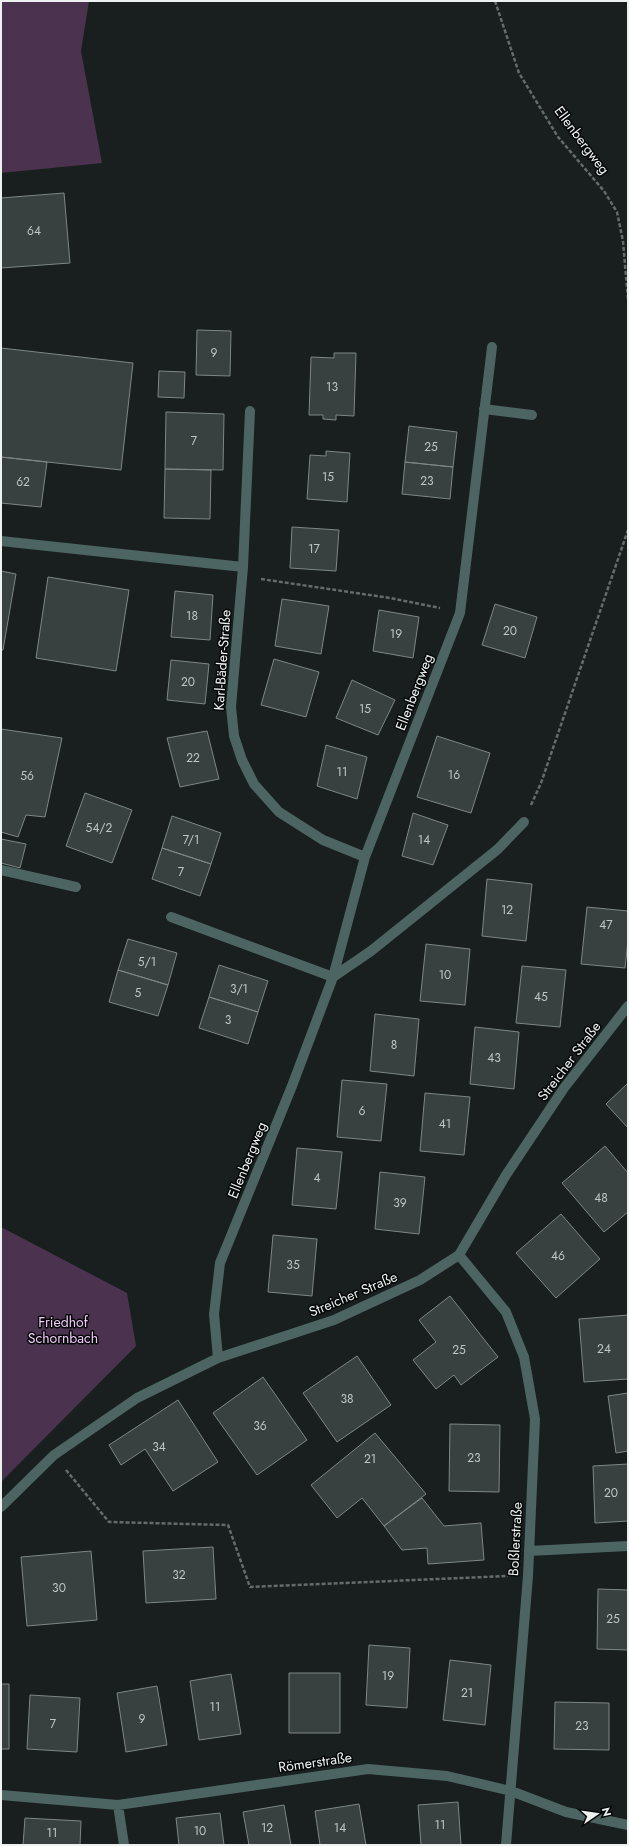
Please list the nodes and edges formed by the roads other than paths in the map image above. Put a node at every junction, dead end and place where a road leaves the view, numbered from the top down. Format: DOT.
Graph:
graph roads {
  1 [pos="492,348"];
  2 [pos="484,409"];
  3 [pos="250,412"];
  4 [pos="532,415"];
  5 [pos="1,541"];
  6 [pos="242,572"];
  7 [pos="524,822"];
  8 [pos="365,857"];
  9 [pos="1,870"];
  10 [pos="76,887"];
  11 [pos="171,917"];
  12 [pos="333,977"];
  13 [pos="628,1006"];
  14 [pos="459,1255"];
  15 [pos="218,1358"];
  16 [pos="1,1507"];
  17 [pos="628,1546"];
  18 [pos="529,1551"];
  19 [pos="511,1791"];
  20 [pos="1,1795"];
  21 [pos="118,1805"];
  22 [pos="628,1826"];
  23 [pos="124,1845"];
  24 [pos="506,1845"];
  1 -- 2 [label="street, Ellenbergweg"];
  2 -- 4 [label="street"];
  2 -- 8 [label="street, Ellenbergweg"];
  3 -- 6 [label="street, Karl-Bäder-Straße"];
  5 -- 6 [label="street"];
  6 -- 8 [label="street, Karl-Bäder-Straße"];
  7 -- 12 [label="street"];
  8 -- 12 [label="street, Ellenbergweg"];
  9 -- 10 [label="street"];
  11 -- 12 [label="street"];
  12 -- 15 [label="street, Ellenbergweg"];
  13 -- 14 [label="street, Streicher Straße"];
  14 -- 15 [label="street, Streicher Straße"];
  14 -- 18 [label="street, Boßlerstraße"];
  15 -- 16 [label="street, Streicher Straße"];
  17 -- 18 [label="street"];
  18 -- 19 [label="street, Boßlerstraße"];
  19 -- 21 [label="street, Römerstraße"];
  19 -- 22 [label="street, Römerstraße"];
  19 -- 24 [label="street, Boßlerstraße"];
  20 -- 21 [label="street, Römerstraße"];
  21 -- 23 [label="street"];
}
